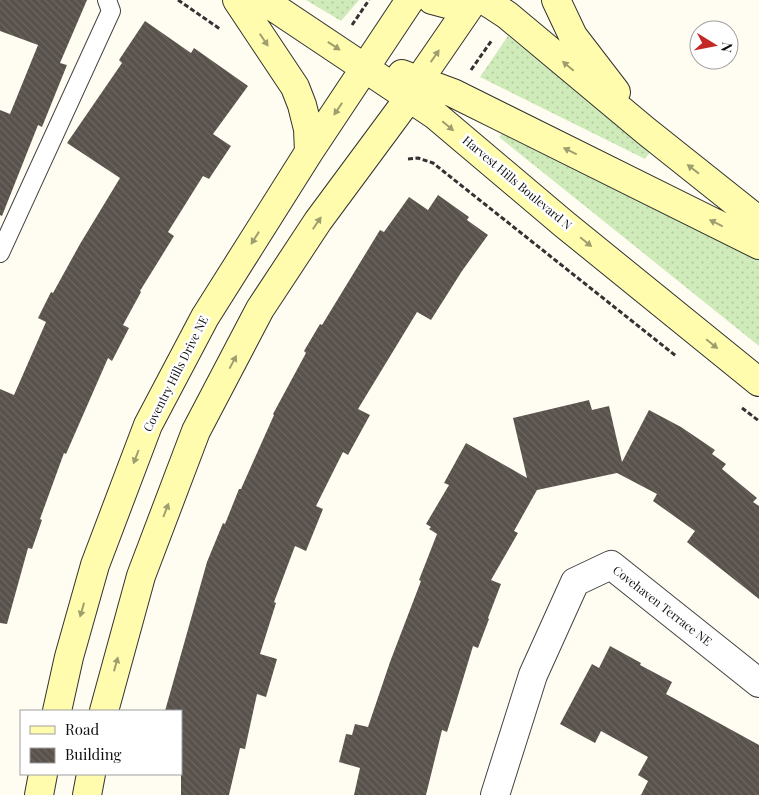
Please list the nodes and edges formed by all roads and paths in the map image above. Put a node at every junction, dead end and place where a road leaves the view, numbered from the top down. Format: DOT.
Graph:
graph roads {
  1 [pos="107,0"];
  2 [pos="237,0"];
  3 [pos="264,0"];
  4 [pos="369,0"];
  5 [pos="410,0"];
  6 [pos="432,0"];
  7 [pos="465,0"];
  8 [pos="474,0"];
  9 [pos="484,0"];
  10 [pos="556,0"];
  11 [pos="347,32"];
  12 [pos="494,37"];
  13 [pos="364,68"];
  14 [pos="466,76"];
  15 [pos="414,89"];
  16 [pos="646,131"];
  17 [pos="309,152"];
  18 [pos="408,159"];
  19 [pos="759,221"];
  20 [pos="759,245"];
  21 [pos="0,253"];
  22 [pos="681,359"];
  23 [pos="759,382"];
  24 [pos="736,403"];
  25 [pos="759,422"];
  26 [pos="759,683"];
  27 [pos="57,710"];
  28 [pos="104,710"];
  29 [pos="44,775"];
  30 [pos="91,775"];
  31 [pos="39,795"];
  32 [pos="87,795"];
  33 [pos="495,795"];
  1 -- 21 [label="lane"];
  2 -- 17 [label="main road, one-way"];
  3 -- 13 [label="main road, Harvest Hills Boulevard N, one-way"];
  4 -- 11 [label="path"];
  5 -- 13 [label="main road, Coventry Hills Drive NE"];
  6 -- 7 [label="main road"];
  15 -- 8 [label="main road, one-way"];
  16 -- 9 [label="main road, one-way"];
  10 -- 16 [label="main road"];
  12 -- 14 [label="path"];
  13 -- 15 [label="main road, Harvest Hills Boulevard N"];
  13 -- 17 [label="main road, Coventry Hills Drive NE, one-way"];
  20 -- 15 [label="main road, one-way"];
  15 -- 23 [label="main road, Harvest Hills Boulevard N, one-way"];
  28 -- 15 [label="main road, one-way"];
  19 -- 16 [label="main road, one-way"];
  17 -- 27 [label="main road, Coventry Hills Drive NE, one-way"];
  18 -- 22 [label="path"];
  24 -- 25 [label="path"];
  26 -- 33 [label="street, Covehaven Terrace NE"];
  29 -- 31 [label="main road"];
  30 -- 32 [label="main road"];
}
